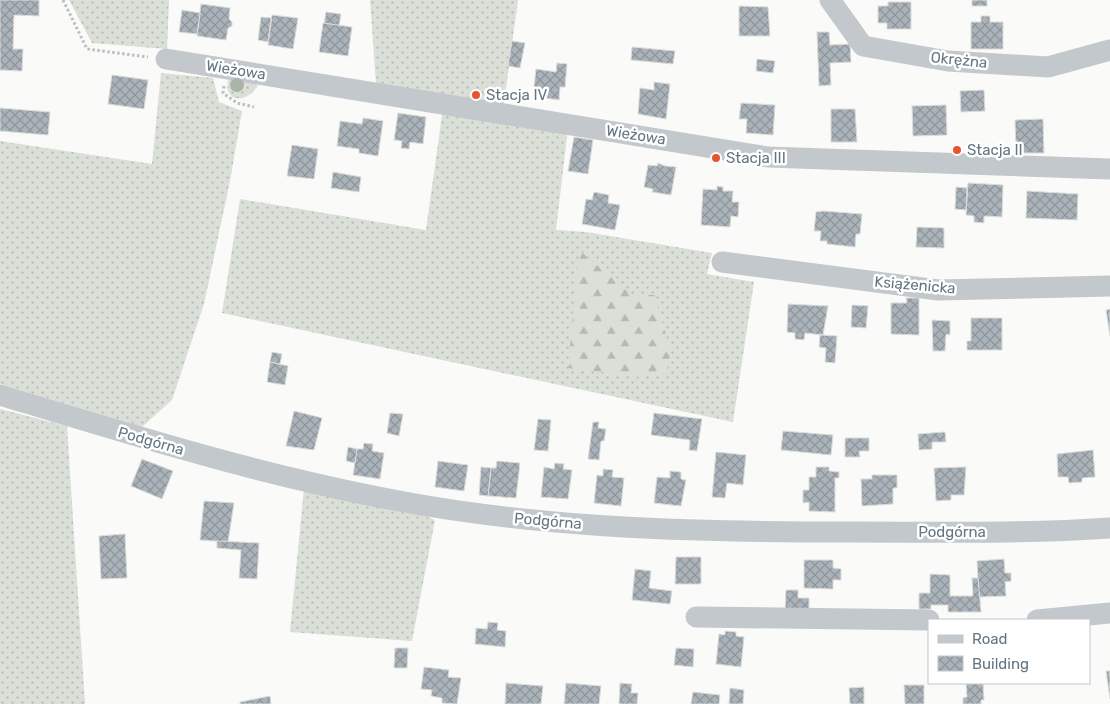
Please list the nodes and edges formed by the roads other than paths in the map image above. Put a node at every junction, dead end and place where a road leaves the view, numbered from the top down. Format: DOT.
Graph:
graph roads {
  1 [pos="830,0"];
  2 [pos="1110,50"];
  3 [pos="166,59"];
  4 [pos="1110,169"];
  5 [pos="722,262"];
  6 [pos="1110,286"];
  7 [pos="0,395"];
  8 [pos="1110,528"];
  9 [pos="1110,612"];
  10 [pos="696,617"];
  11 [pos="1046,619"];
  12 [pos="928,620"];
  1 -- 2 [label="street, Okrężna"];
  3 -- 4 [label="street, Wieżowa"];
  5 -- 6 [label="street, Książenicka"];
  7 -- 8 [label="street, Podgórna"];
  9 -- 11 [label="street"];
  10 -- 12 [label="street"];
}
